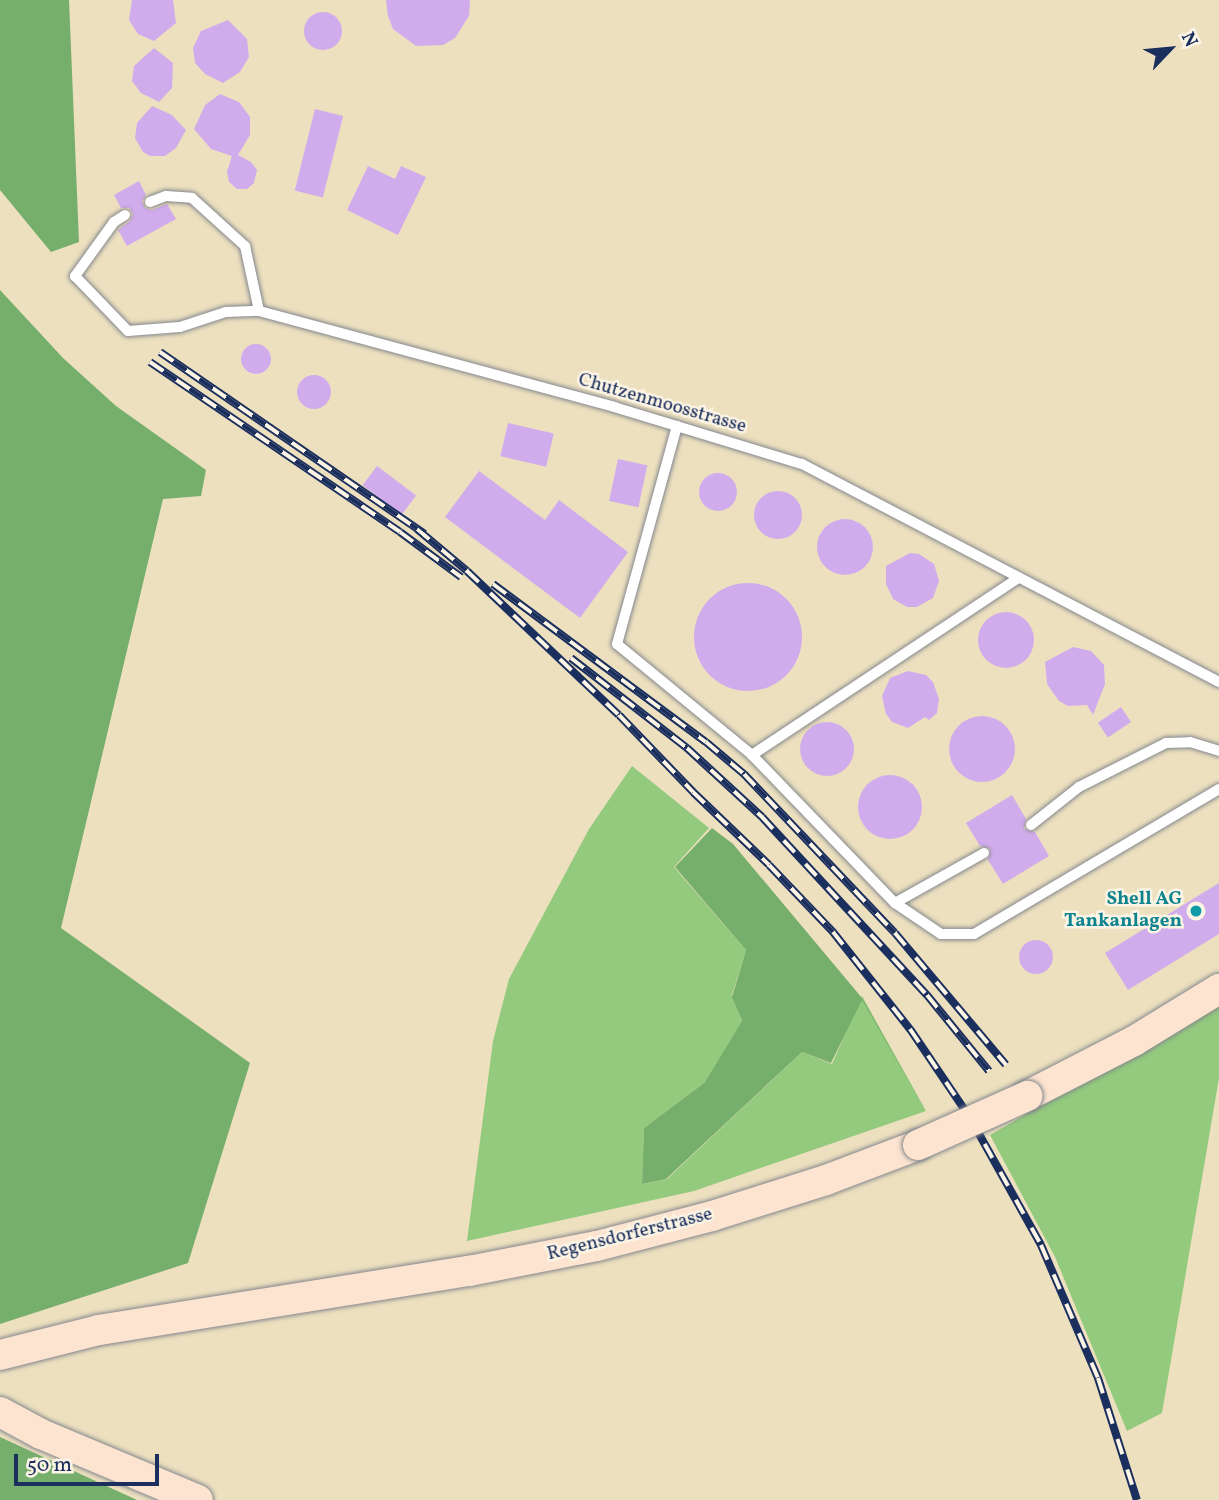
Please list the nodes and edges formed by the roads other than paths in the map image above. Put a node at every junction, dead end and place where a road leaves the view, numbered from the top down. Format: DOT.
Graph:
graph roads {
  1 [pos="150,202"];
  2 [pos="125,215"];
  3 [pos="259,312"];
  4 [pos="677,426"];
  5 [pos="1018,578"];
  6 [pos="1219,682"];
  7 [pos="1219,751"];
  8 [pos="752,755"];
  9 [pos="1219,789"];
  10 [pos="1031,825"];
  11 [pos="984,853"];
  12 [pos="895,903"];
  13 [pos="1219,989"];
  14 [pos="0,1355"];
  15 [pos="0,1412"];
  16 [pos="198,1500"];
  1 -- 3 [label="lane"];
  2 -- 3 [label="lane, Chutzenmoosstrasse"];
  3 -- 4 [label="lane, Chutzenmoosstrasse"];
  4 -- 5 [label="lane, Chutzenmoosstrasse"];
  4 -- 8 [label="lane"];
  5 -- 6 [label="lane, Chutzenmoosstrasse"];
  5 -- 8 [label="lane"];
  7 -- 10 [label="lane"];
  8 -- 12 [label="lane"];
  9 -- 12 [label="lane"];
  11 -- 12 [label="lane"];
  13 -- 14 [label="street, Regensdorferstrasse, bridge"];
  15 -- 16 [label="street"];
}
